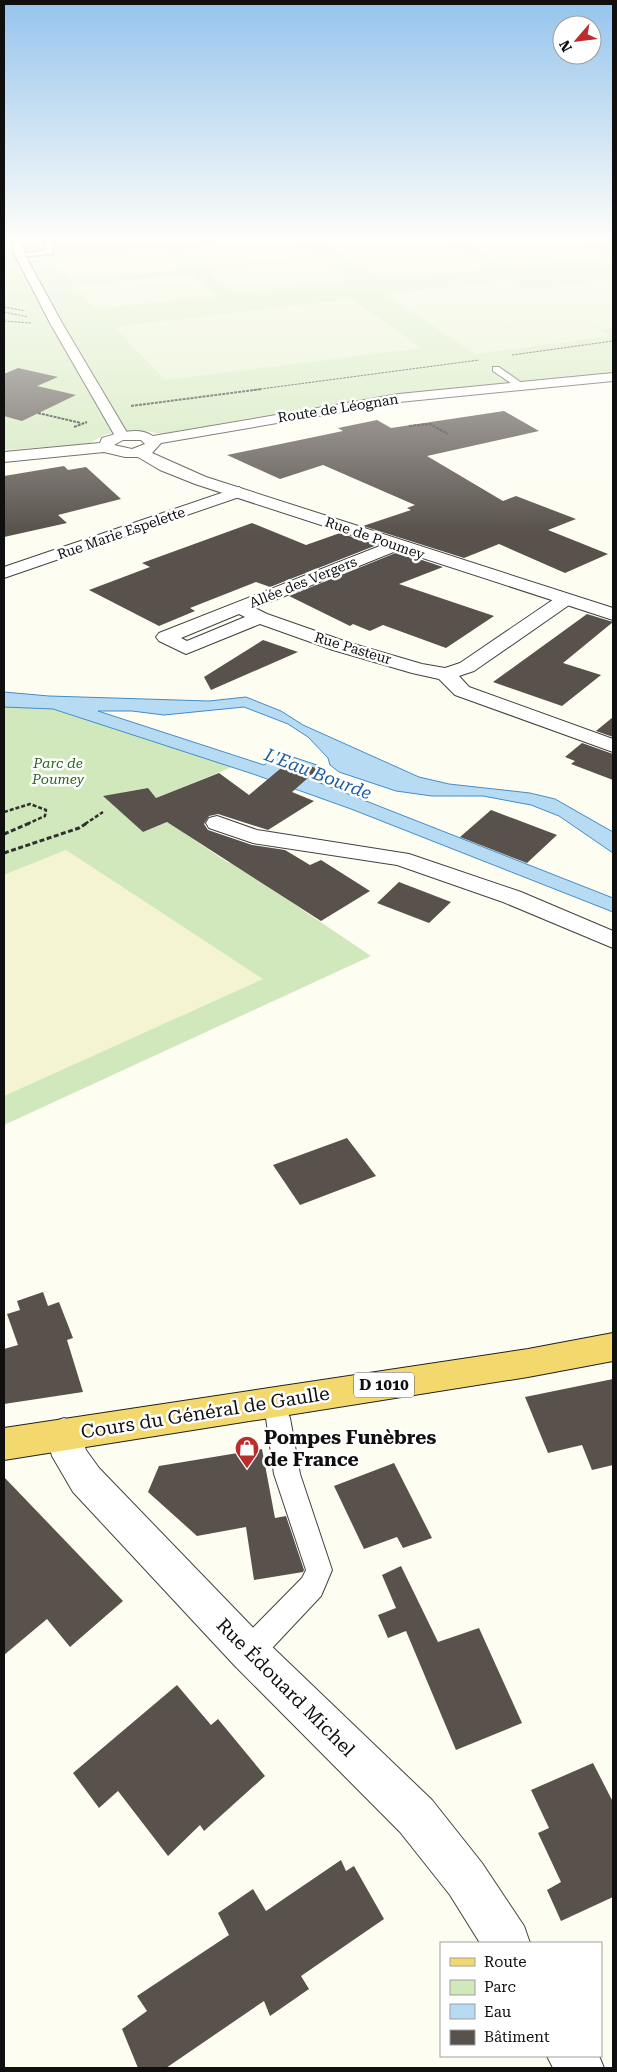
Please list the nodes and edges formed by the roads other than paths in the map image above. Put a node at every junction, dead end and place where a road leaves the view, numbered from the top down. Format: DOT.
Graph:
graph roads {
  1 [pos="65,339"];
  2 [pos="496,370"];
  3 [pos="613,377"];
  4 [pos="521,386"];
  5 [pos="122,436"];
  6 [pos="153,440"];
  7 [pos="106,447"];
  8 [pos="140,452"];
  9 [pos="4,456"];
  10 [pos="238,492"];
  11 [pos="395,545"];
  12 [pos="4,573"];
  13 [pos="566,599"];
  14 [pos="240,607"];
  15 [pos="613,614"];
  16 [pos="260,618"];
  17 [pos="446,674"];
  18 [pos="613,746"];
  19 [pos="217,822"];
  20 [pos="613,940"];
  21 [pos="613,1348"];
  22 [pos="271,1402"];
  23 [pos="64,1434"];
  24 [pos="4,1444"];
  25 [pos="249,1652"];
  26 [pos="506,1942"];
  27 [pos="573,2057"];
  28 [pos="579,2068"];
  1 -- 5 [label="street"];
  2 -- 4 [label="lane"];
  3 -- 4 [label="street, Route de Léognan"];
  4 -- 6 [label="street, Route de Léognan"];
  5 -- 6 [label="street"];
  5 -- 7 [label="street"];
  6 -- 8 [label="street"];
  7 -- 8 [label="street"];
  7 -- 9 [label="street"];
  8 -- 10 [label="street, Rue de Poumey"];
  10 -- 11 [label="street, Rue de Poumey"];
  10 -- 12 [label="street, Rue Marie Espelette"];
  11 -- 13 [label="street, Rue de Poumey"];
  11 -- 14 [label="street, Allée des Vergers"];
  13 -- 15 [label="street, Rue de Poumey"];
  13 -- 17 [label="street, Rue Pasteur"];
  14 -- 16 [label="street, Allée des Vergers"];
  14 -- 16 [label="street, Allée des Vergers"];
  16 -- 17 [label="street, Rue Pasteur"];
  17 -- 18 [label="street"];
  19 -- 20 [label="street"];
  21 -- 22 [label="main road, Cours du Général de Gaulle / D 1010"];
  22 -- 23 [label="main road, Cours du Général de Gaulle / D 1010"];
  22 -- 25 [label="lane"];
  23 -- 24 [label="main road, Cours du Général de Gaulle / D 1010"];
  23 -- 25 [label="street, Rue Édouard Michel"];
  25 -- 26 [label="street, Rue Édouard Michel"];
  27 -- 28 [label="street"];
}
